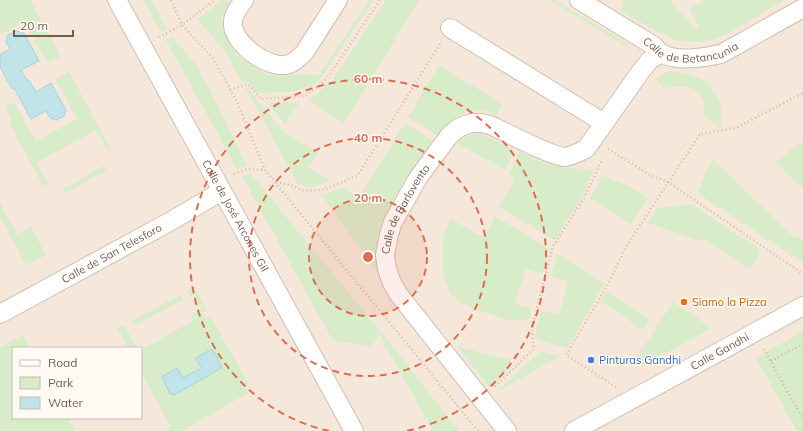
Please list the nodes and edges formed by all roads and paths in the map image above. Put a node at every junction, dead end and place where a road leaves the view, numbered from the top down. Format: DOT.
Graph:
graph roads {
  1 [pos="117,0"];
  2 [pos="170,0"];
  3 [pos="215,0"];
  4 [pos="244,0"];
  5 [pos="338,0"];
  6 [pos="579,0"];
  7 [pos="803,8"];
  8 [pos="182,25"];
  9 [pos="450,28"];
  10 [pos="143,46"];
  11 [pos="661,53"];
  12 [pos="803,93"];
  13 [pos="604,123"];
  14 [pos="591,141"];
  15 [pos="608,149"];
  16 [pos="265,170"];
  17 [pos="276,182"];
  18 [pos="668,182"];
  19 [pos="219,186"];
  20 [pos="803,274"];
  21 [pos="803,306"];
  22 [pos="0,314"];
  23 [pos="755,332"];
  24 [pos="803,344"];
  25 [pos="771,361"];
  26 [pos="634,398"];
  27 [pos="482,399"];
  28 [pos="803,419"];
  29 [pos="354,431"];
  30 [pos="478,431"];
  31 [pos="507,431"];
  32 [pos="574,431"];
  1 -- 10 [label="street, Calle de José Arcones Gil"];
  2 -- 8 [label="path"];
  3 -- 8 [label="path"];
  4 -- 5 [label="street"];
  6 -- 11 [label="street, Calle de Betancunia"];
  7 -- 11 [label="street, Calle de Betancunia"];
  8 -- 10 [label="path"];
  8 -- 16 [label="path"];
  9 -- 13 [label="street"];
  9 -- 17 [label="path"];
  10 -- 19 [label="street, Calle de José Arcones Gil"];
  11 -- 13 [label="street, Calle de Barlovento"];
  12 -- 18 [label="path"];
  13 -- 14 [label="street, Calle de Barlovento"];
  14 -- 15 [label="path"];
  14 -- 27 [label="street, Calle de Barlovento"];
  15 -- 18 [label="path"];
  15 -- 27 [label="path"];
  16 -- 17 [label="path"];
  16 -- 19 [label="path"];
  17 -- 30 [label="path"];
  18 -- 20 [label="path"];
  18 -- 26 [label="path"];
  19 -- 22 [label="street, Calle de San Telesforo"];
  19 -- 29 [label="street, Calle de José Arcones Gil"];
  21 -- 23 [label="street, Calle Gandhi"];
  23 -- 25 [label="path"];
  23 -- 26 [label="street, Calle Gandhi"];
  24 -- 25 [label="path"];
  25 -- 28 [label="path"];
  26 -- 32 [label="street, Calle Gandhi"];
  27 -- 31 [label="street, Calle de Barlovento"];
}
